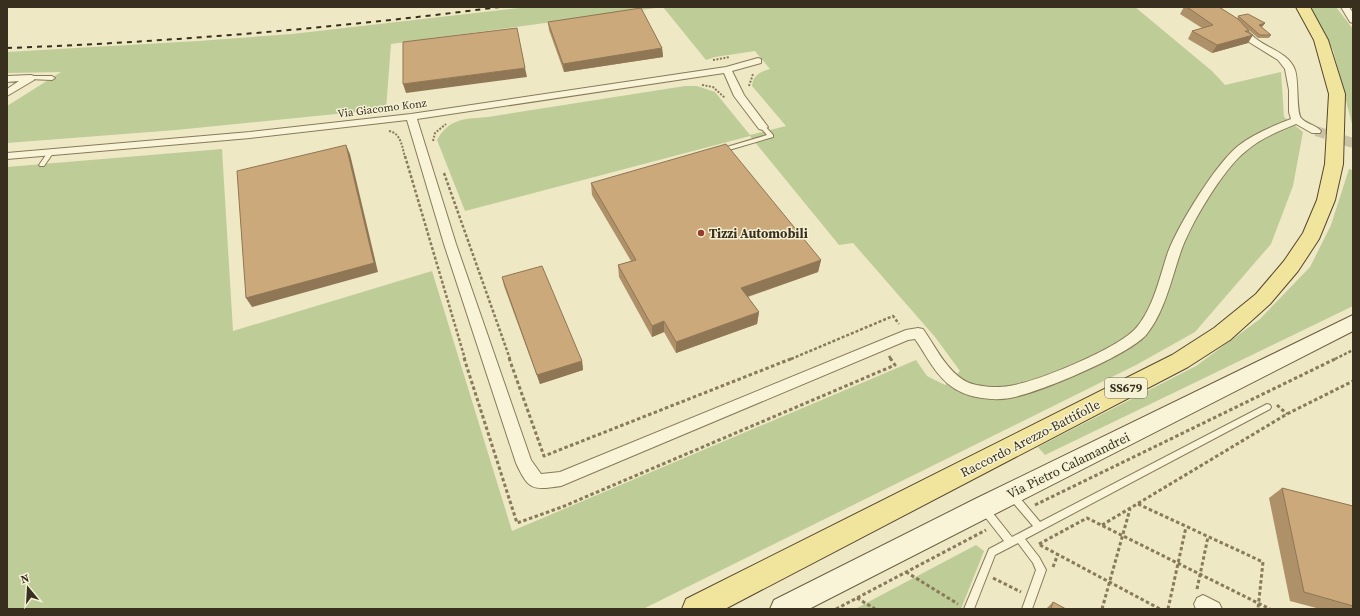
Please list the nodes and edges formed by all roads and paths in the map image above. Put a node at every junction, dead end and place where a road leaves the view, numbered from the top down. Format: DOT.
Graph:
graph roads {
  1 [pos="1209,7"];
  2 [pos="1303,7"];
  3 [pos="1345,7"];
  4 [pos="1353,20"];
  5 [pos="758,61"];
  6 [pos="727,70"];
  7 [pos="30,78"];
  8 [pos="52,78"];
  9 [pos="7,79"];
  10 [pos="699,84"];
  11 [pos="749,89"];
  12 [pos="7,93"];
  13 [pos="726,99"];
  14 [pos="411,117"];
  15 [pos="1297,120"];
  16 [pos="448,122"];
  17 [pos="763,127"];
  18 [pos="384,130"];
  19 [pos="1316,131"];
  20 [pos="435,148"];
  21 [pos="722,150"];
  22 [pos="50,153"];
  23 [pos="7,156"];
  24 [pos="42,165"];
  25 [pos="442,168"];
  26 [pos="1353,322"];
  27 [pos="906,335"];
  28 [pos="1353,350"];
  29 [pos="894,351"];
  30 [pos="1353,381"];
  31 [pos="1267,407"];
  32 [pos="1011,493"];
  33 [pos="1137,504"];
  34 [pos="983,507"];
  35 [pos="1130,509"];
  36 [pos="1025,510"];
  37 [pos="997,524"];
  38 [pos="1102,525"];
  39 [pos="1039,527"];
  40 [pos="1186,527"];
  41 [pos="1123,535"];
  42 [pos="1208,536"];
  43 [pos="1015,540"];
  44 [pos="1179,565"];
  45 [pos="906,572"];
  46 [pos="984,573"];
  47 [pos="1200,575"];
  48 [pos="1109,582"];
  49 [pos="857,598"];
  50 [pos="1031,598"];
  51 [pos="1204,603"];
  52 [pos="1258,603"];
  53 [pos="966,608"];
  54 [pos="696,609"];
  55 [pos="783,609"];
  56 [pos="836,609"];
  57 [pos="875,609"];
  58 [pos="1027,609"];
  59 [pos="1102,609"];
  60 [pos="1160,609"];
  61 [pos="1168,609"];
  62 [pos="1258,609"];
  63 [pos="1270,609"];
  1 -- 15 [label="street"];
  2 -- 54 [label="main road, Raccordo Arezzo-Battifolle / SS679"];
  3 -- 4 [label="street"];
  5 -- 6 [label="street, Via Giacomo Konz"];
  5 -- 11 [label="path"];
  6 -- 14 [label="street, Via Giacomo Konz"];
  6 -- 17 [label="street"];
  7 -- 8 [label="lane"];
  7 -- 9 [label="street"];
  7 -- 12 [label="street"];
  10 -- 13 [label="path"];
  14 -- 22 [label="street, Via Giacomo Konz"];
  14 -- 27 [label="street"];
  15 -- 19 [label="street"];
  15 -- 27 [label="street"];
  16 -- 20 [label="path"];
  17 -- 21 [label="lane"];
  18 -- 29 [label="path"];
  22 -- 23 [label="street, Via Giacomo Konz"];
  22 -- 24 [label="lane"];
  25 -- 27 [label="path"];
  26 -- 32 [label="main road, Via Pietro Calamandrei"];
  28 -- 36 [label="path"];
  30 -- 33 [label="path"];
  31 -- 39 [label="lane"];
  32 -- 34 [label="main road, Via Pietro Calamandrei"];
  32 -- 36 [label="lane"];
  33 -- 35 [label="path"];
  33 -- 40 [label="path"];
  34 -- 37 [label="lane"];
  34 -- 55 [label="main road, Via Pietro Calamandrei"];
  35 -- 38 [label="path"];
  35 -- 41 [label="path"];
  36 -- 39 [label="lane"];
  37 -- 43 [label="lane"];
  37 -- 45 [label="path"];
  38 -- 41 [label="path"];
  38 -- 48 [label="path"];
  39 -- 43 [label="lane"];
  40 -- 42 [label="path"];
  40 -- 44 [label="path"];
  41 -- 44 [label="path"];
  41 -- 48 [label="path"];
  42 -- 47 [label="path"];
  42 -- 52 [label="path"];
  43 -- 46 [label="lane"];
  43 -- 50 [label="lane"];
  44 -- 47 [label="path"];
  44 -- 61 [label="path"];
  45 -- 49 [label="path"];
  45 -- 53 [label="path"];
  46 -- 50 [label="path"];
  46 -- 53 [label="lane"];
  47 -- 51 [label="path"];
  47 -- 52 [label="path"];
  48 -- 59 [label="path"];
  48 -- 60 [label="path"];
  49 -- 56 [label="path"];
  49 -- 57 [label="path"];
  50 -- 58 [label="lane"];
  52 -- 62 [label="path"];
  52 -- 63 [label="path"];
}
